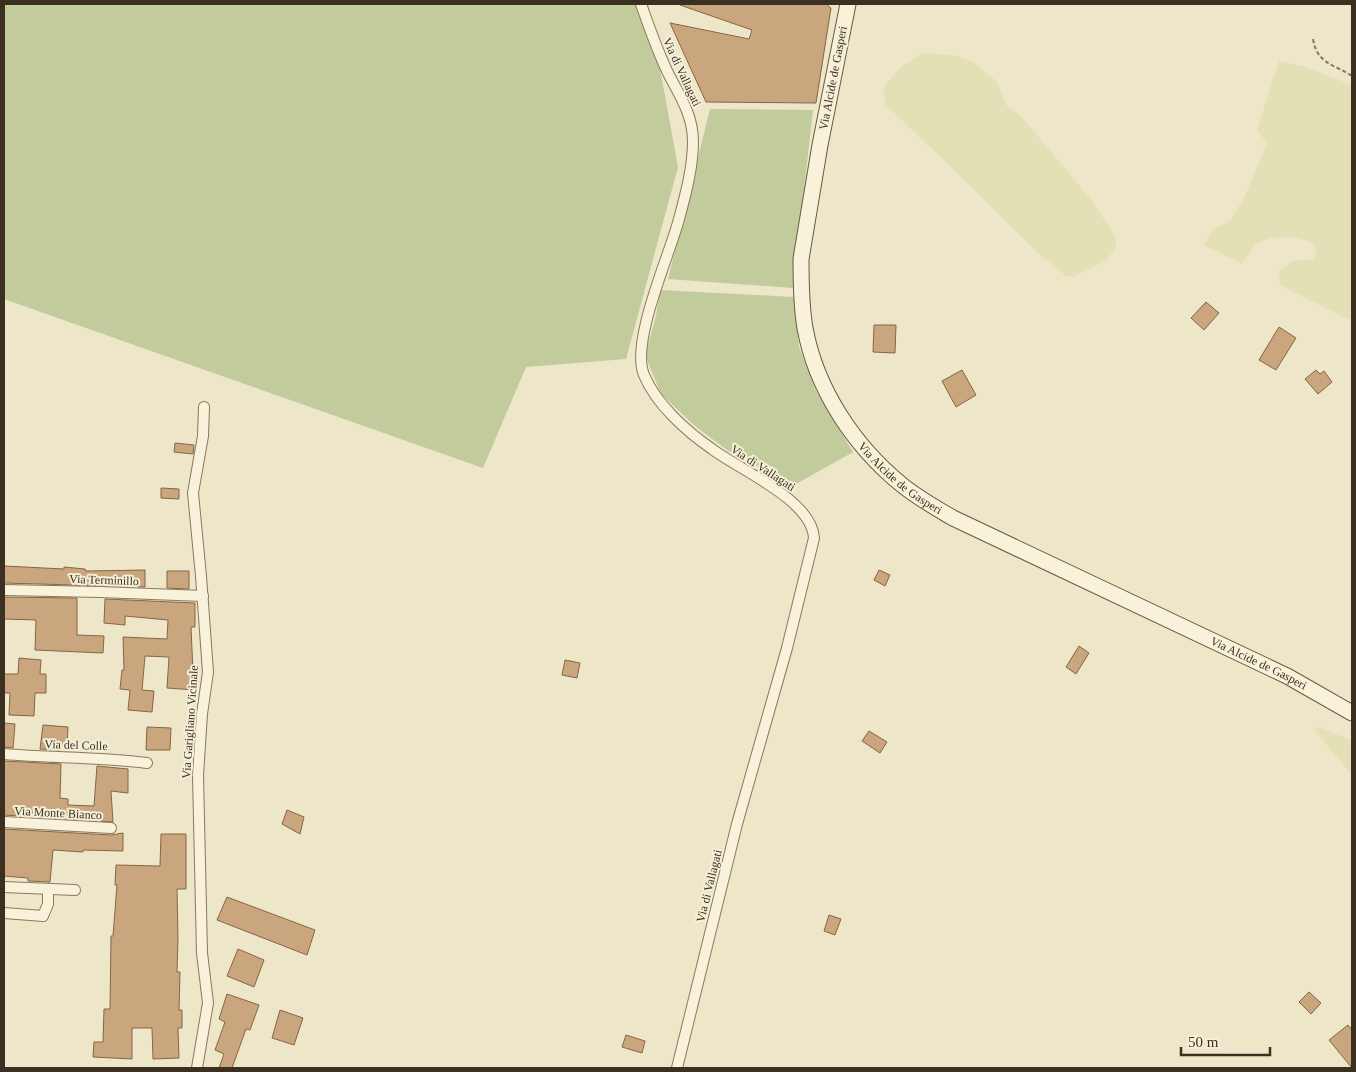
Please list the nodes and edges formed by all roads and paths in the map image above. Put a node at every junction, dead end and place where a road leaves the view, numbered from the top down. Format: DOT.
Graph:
graph roads {
  1 [pos="641,4"];
  2 [pos="846,7"];
  3 [pos="1313,38"];
  4 [pos="1352,76"];
  5 [pos="204,407"];
  6 [pos="4,590"];
  7 [pos="203,596"];
  8 [pos="1352,713"];
  9 [pos="4,754"];
  10 [pos="147,763"];
  11 [pos="4,822"];
  12 [pos="111,828"];
  13 [pos="4,887"];
  14 [pos="48,889"];
  15 [pos="75,890"];
  16 [pos="4,913"];
  17 [pos="197,1068"];
  18 [pos="677,1068"];
  1 -- 18 [label="street, Via di Vallagati"];
  2 -- 8 [label="street, Via Alcide de Gasperi"];
  3 -- 4 [label="path"];
  5 -- 7 [label="street, Via Garigliano Vicinale"];
  6 -- 7 [label="street, Via Terminillo"];
  7 -- 17 [label="street, Via Garigliano Vicinale"];
  9 -- 10 [label="street, Via del Colle"];
  11 -- 12 [label="street, Via Monte Bianco"];
  13 -- 14 [label="street"];
  14 -- 15 [label="street"];
  14 -- 16 [label="street"];
}
